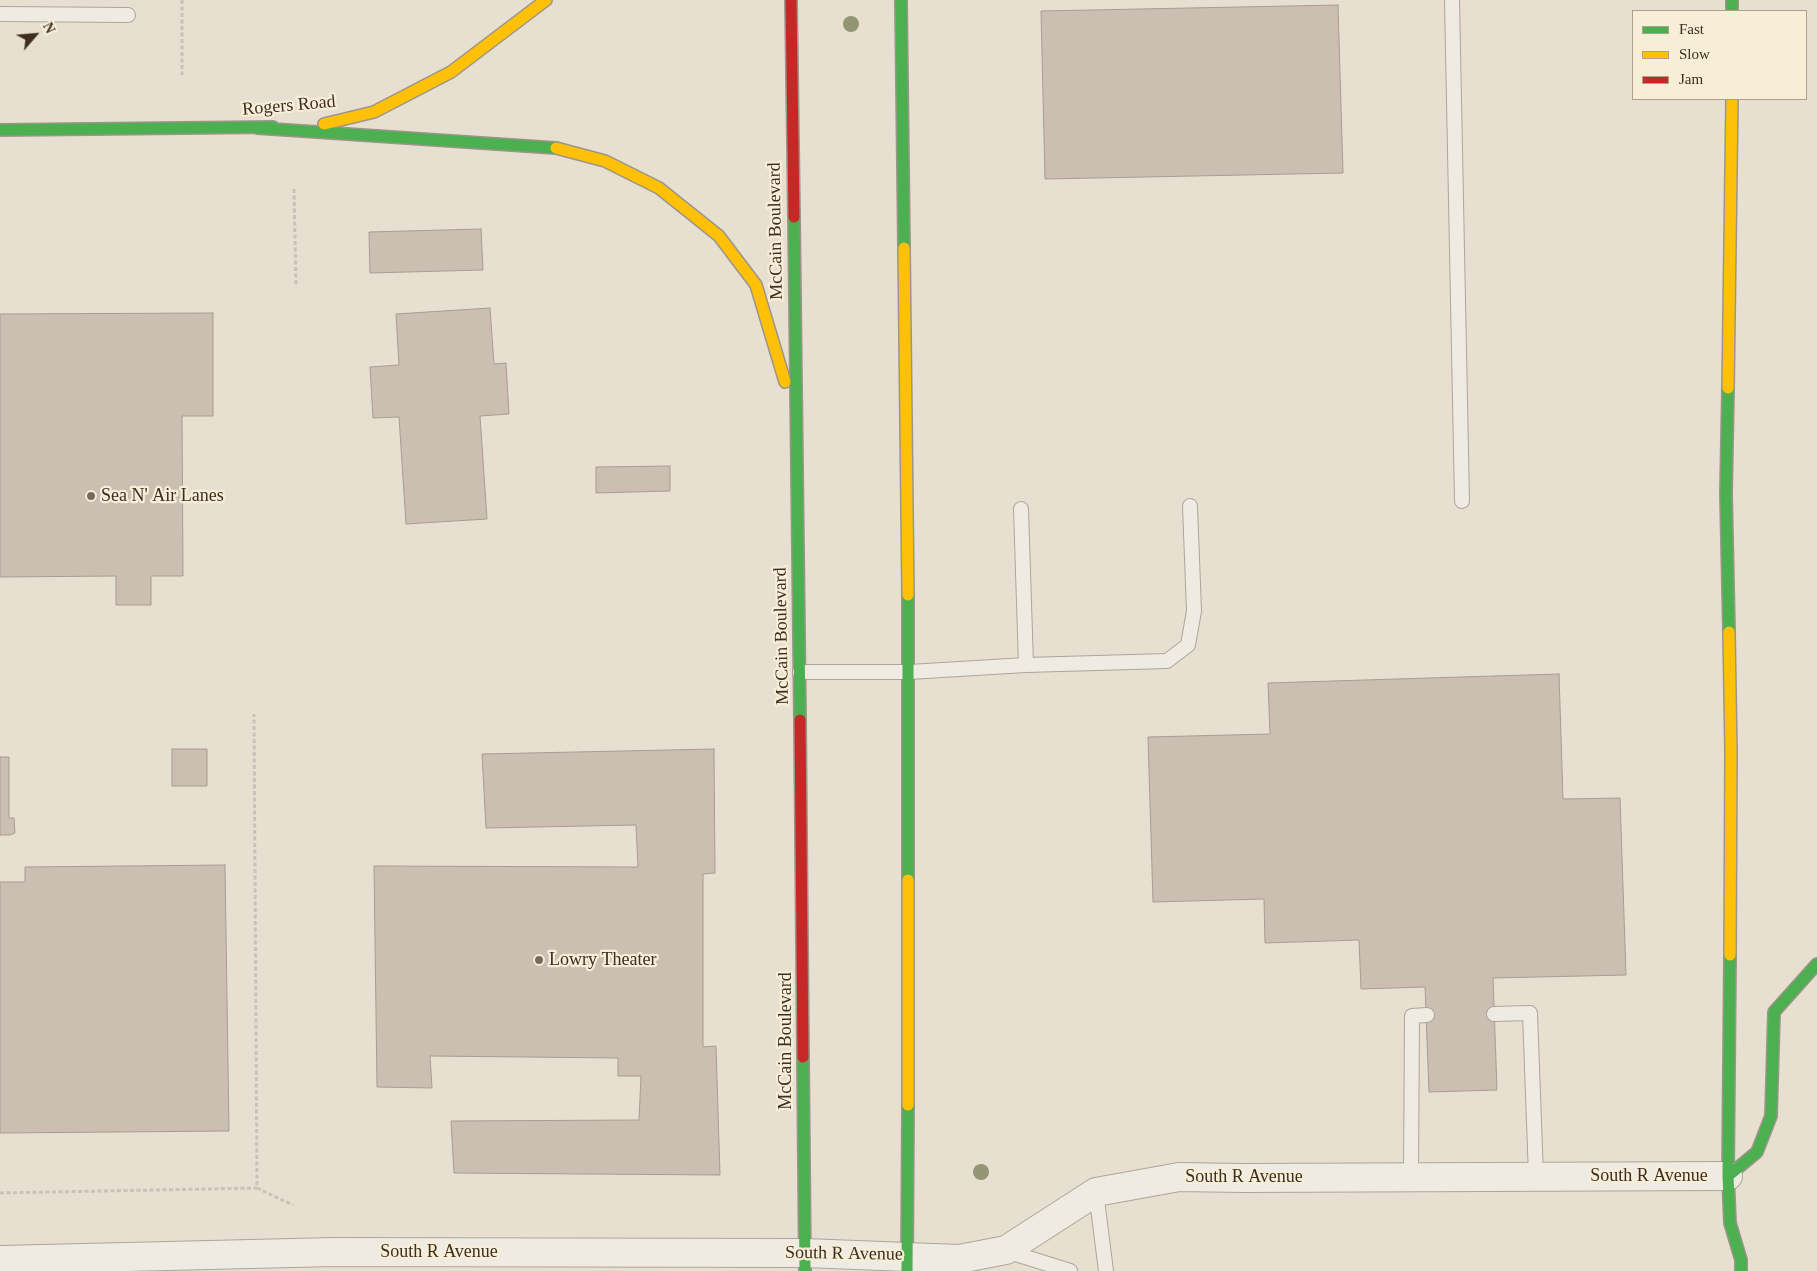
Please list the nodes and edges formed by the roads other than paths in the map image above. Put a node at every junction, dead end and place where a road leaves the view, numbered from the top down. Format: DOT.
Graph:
graph roads {
  1 [pos="546,0"];
  2 [pos="791,0"];
  3 [pos="901,0"];
  4 [pos="1452,0"];
  5 [pos="0,14"];
  6 [pos="128,15"];
  7 [pos="1732,100"];
  8 [pos="256,128"];
  9 [pos="0,130"];
  10 [pos="796,452"];
  11 [pos="1462,501"];
  12 [pos="1190,506"];
  13 [pos="1022,509"];
  14 [pos="1026,665"];
  15 [pos="800,672"];
  16 [pos="909,672"];
  17 [pos="1817,964"];
  18 [pos="1494,1014"];
  19 [pos="1426,1015"];
  20 [pos="1411,1176"];
  21 [pos="1536,1176"];
  22 [pos="1728,1176"];
  23 [pos="1096,1192"];
  24 [pos="1006,1250"];
  25 [pos="0,1260"];
  26 [pos="805,1262"];
  27 [pos="907,1263"];
  28 [pos="1070,1271"];
  29 [pos="1106,1271"];
  30 [pos="1741,1271"];
  1 -- 8 [label="main road, Rogers Road"];
  2 -- 10 [label="main road, McCain Boulevard"];
  3 -- 16 [label="main road"];
  4 -- 11 [label="lane"];
  5 -- 6 [label="lane"];
  7 -- 22 [label="main road"];
  8 -- 9 [label="main road, Rogers Road"];
  8 -- 10 [label="main road"];
  10 -- 15 [label="main road, McCain Boulevard"];
  12 -- 14 [label="lane"];
  13 -- 14 [label="lane"];
  14 -- 16 [label="lane"];
  15 -- 16 [label="lane"];
  15 -- 26 [label="main road, McCain Boulevard"];
  16 -- 27 [label="main road"];
  17 -- 22 [label="main road"];
  18 -- 21 [label="lane"];
  19 -- 20 [label="lane"];
  20 -- 21 [label="street, South R Avenue"];
  20 -- 23 [label="street, South R Avenue"];
  21 -- 22 [label="street, South R Avenue"];
  22 -- 30 [label="main road"];
  23 -- 24 [label="street, South R Avenue"];
  23 -- 29 [label="lane"];
  24 -- 27 [label="street, South R Avenue"];
  24 -- 28 [label="lane"];
  25 -- 26 [label="street, South R Avenue"];
  26 -- 27 [label="street, South R Avenue"];
}
